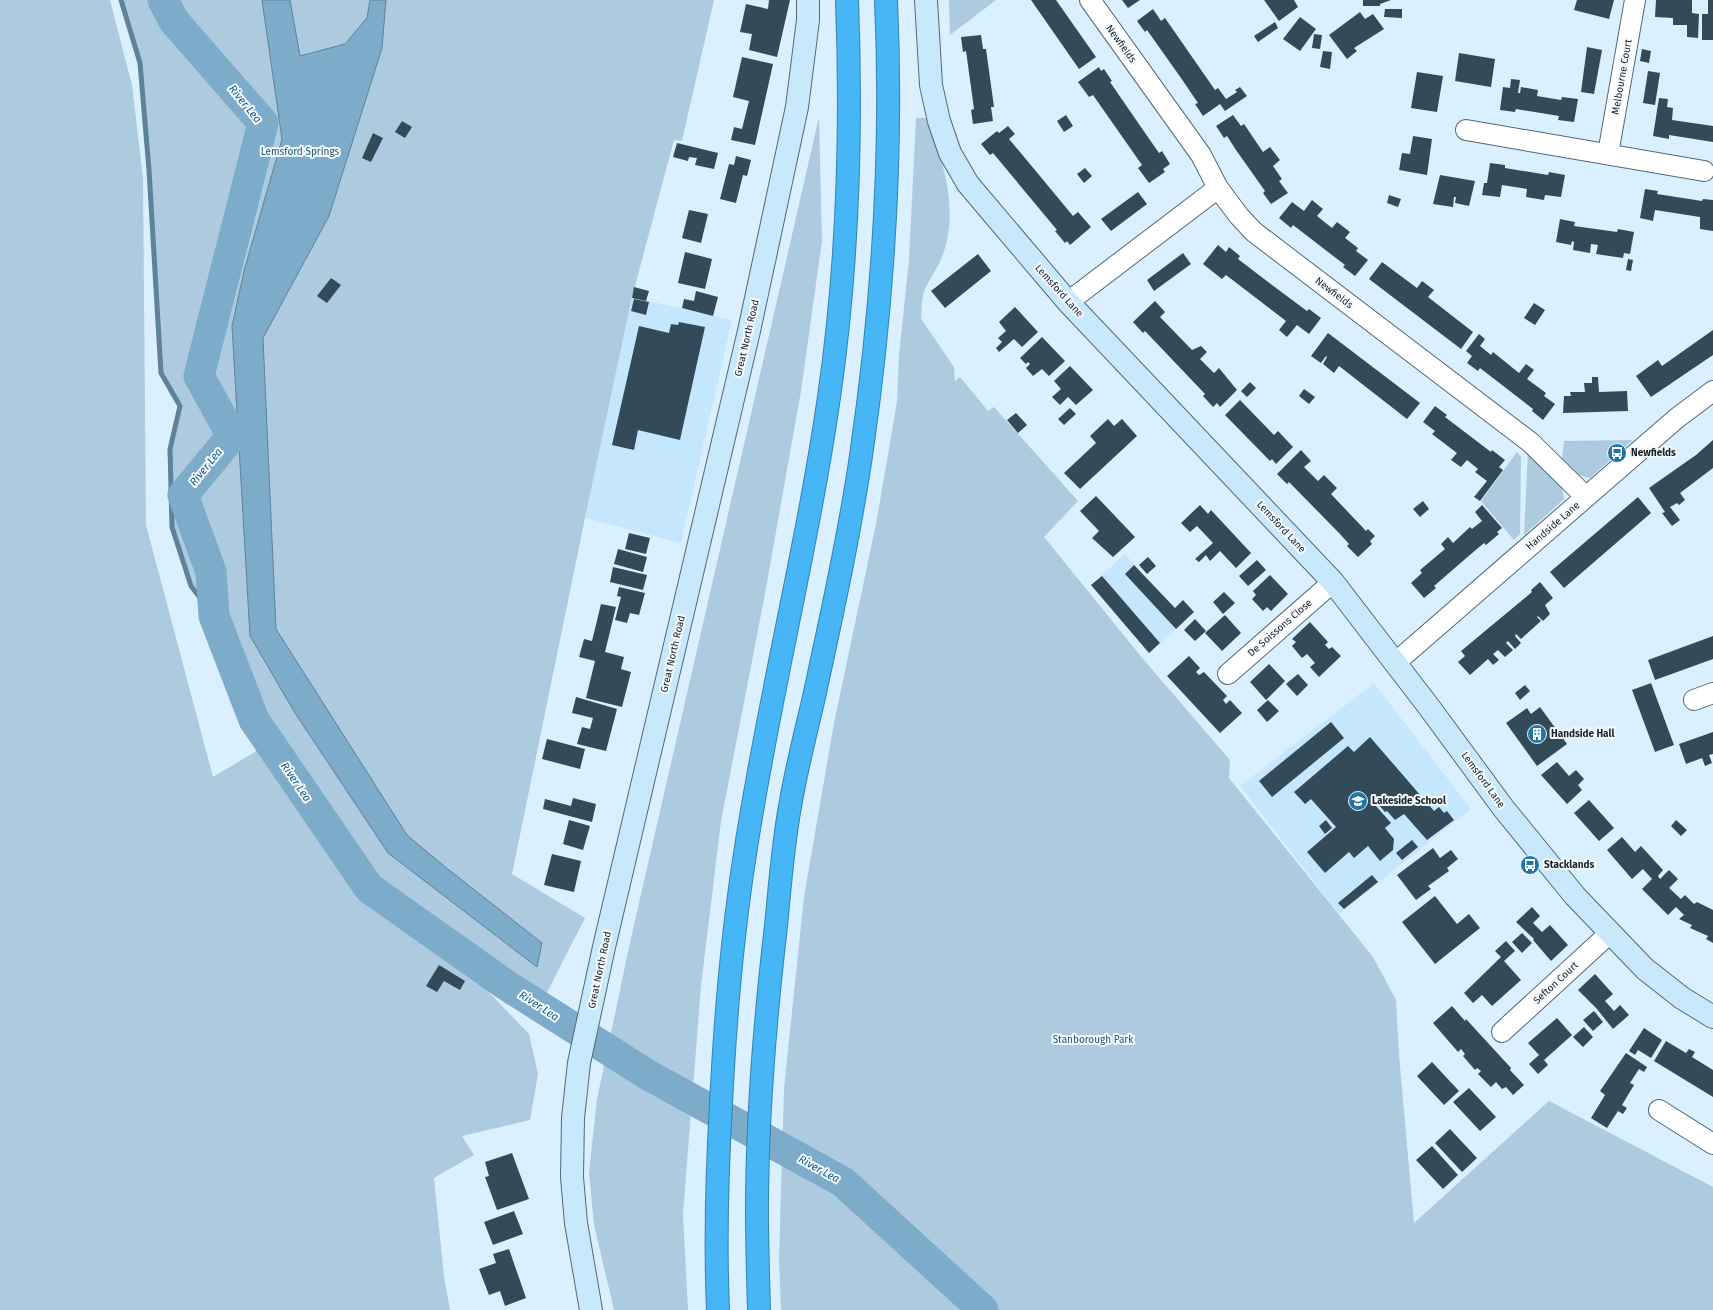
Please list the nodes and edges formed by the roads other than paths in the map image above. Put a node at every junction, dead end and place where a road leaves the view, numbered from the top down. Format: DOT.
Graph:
graph roads {
  1 [pos="808,0"];
  2 [pos="847,0"];
  3 [pos="886,0"];
  4 [pos="926,0"];
  5 [pos="1090,0"];
  6 [pos="1635,0"];
  7 [pos="1466,130"];
  8 [pos="1608,154"];
  9 [pos="1704,171"];
  10 [pos="1218,188"];
  11 [pos="1068,302"];
  12 [pos="1713,391"];
  13 [pos="1586,497"];
  14 [pos="1333,582"];
  15 [pos="1395,663"];
  16 [pos="1228,674"];
  17 [pos="1713,693"];
  18 [pos="1694,700"];
  19 [pos="1610,933"];
  20 [pos="1713,1017"];
  21 [pos="1502,1032"];
  22 [pos="1659,1110"];
  23 [pos="1713,1144"];
  24 [pos="591,1310"];
  25 [pos="718,1310"];
  26 [pos="759,1310"];
  1 -- 24 [label="main road, Great North Road"];
  2 -- 25 [label="highway"];
  3 -- 26 [label="highway"];
  4 -- 11 [label="main road, Lemsford Lane"];
  5 -- 10 [label="street, Newfields"];
  6 -- 8 [label="street, Melbourne Court"];
  7 -- 8 [label="street"];
  8 -- 9 [label="street"];
  10 -- 11 [label="street"];
  10 -- 13 [label="street, Newfields"];
  11 -- 14 [label="main road, Lemsford Lane"];
  12 -- 13 [label="street, Handside Lane"];
  13 -- 15 [label="street, Handside Lane"];
  14 -- 15 [label="main road, Lemsford Lane"];
  14 -- 16 [label="street, De Soissons Close"];
  15 -- 19 [label="main road, Lemsford Lane"];
  17 -- 18 [label="street"];
  19 -- 20 [label="main road, Lemsford Lane"];
  19 -- 21 [label="street, Sefton Court"];
  22 -- 23 [label="street"];
}
